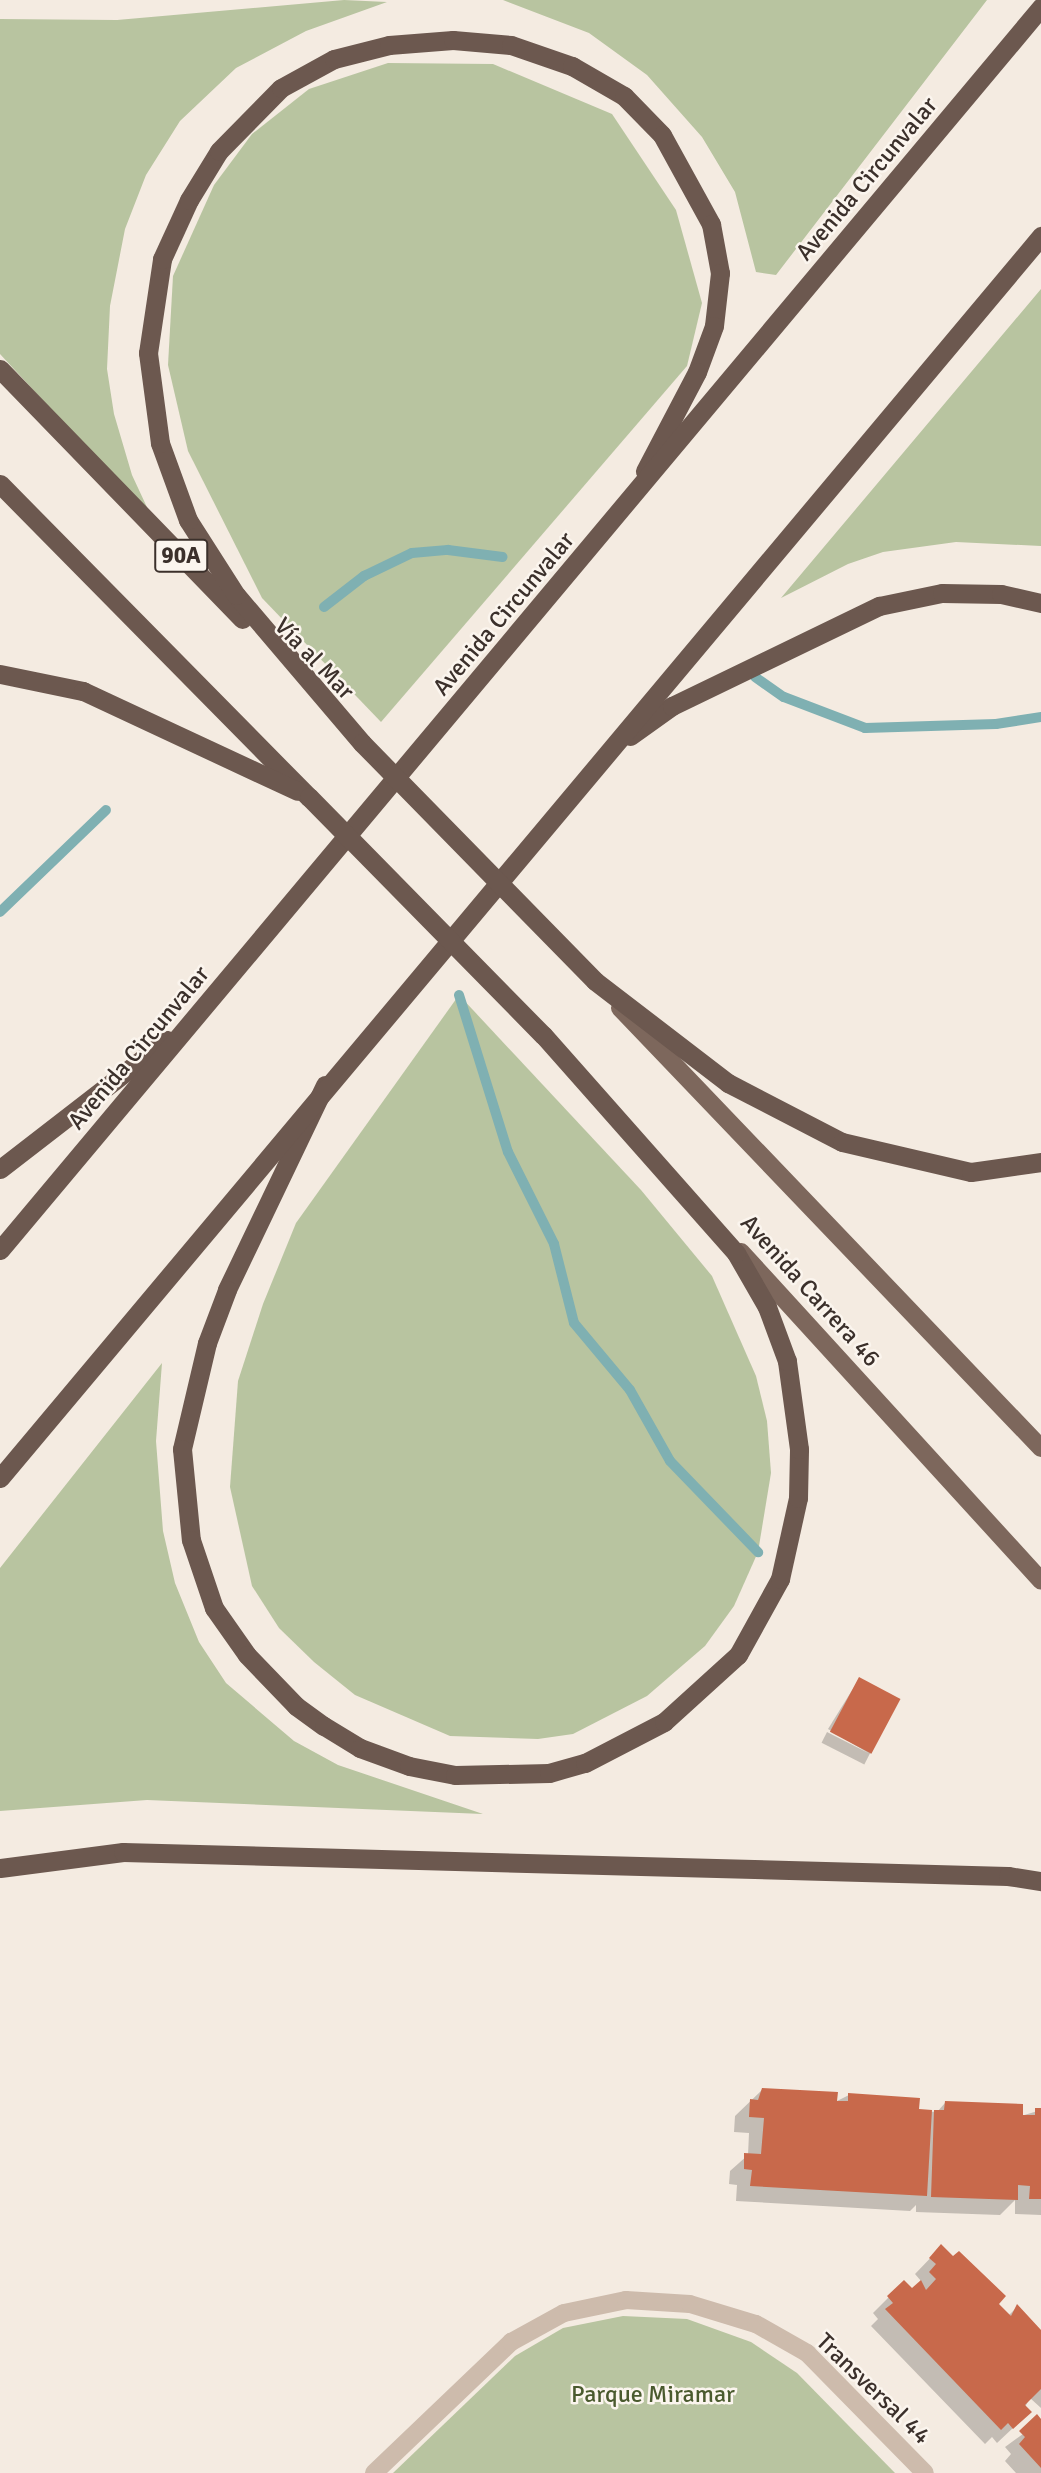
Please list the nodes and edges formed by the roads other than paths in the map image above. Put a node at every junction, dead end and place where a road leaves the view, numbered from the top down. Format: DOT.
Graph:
graph roads {
  1 [pos="1041,7"];
  2 [pos="1041,236"];
  3 [pos="0,369"];
  4 [pos="0,484"];
  5 [pos="628,505"];
  6 [pos="1041,603"];
  7 [pos="0,674"];
  8 [pos="362,743"];
  9 [pos="608,751"];
  10 [pos="309,797"];
  11 [pos="595,981"];
  12 [pos="201,1013"];
  13 [pos="542,1035"];
  14 [pos="325,1085"];
  15 [pos="1041,1162"];
  16 [pos="0,1169"];
  17 [pos="0,1250"];
  18 [pos="1041,1447"];
  19 [pos="0,1478"];
  20 [pos="1041,1580"];
  21 [pos="0,1868"];
  22 [pos="1041,1881"];
  23 [pos="374,2473"];
  24 [pos="925,2473"];
  1 -- 5 [label="highway, Avenida Circunvalar"];
  2 -- 9 [label="highway"];
  3 -- 8 [label="highway, Vía al Mar / 90A"];
  4 -- 10 [label="highway"];
  5 -- 8 [label="highway"];
  5 -- 12 [label="highway, Avenida Circunvalar"];
  6 -- 9 [label="highway"];
  7 -- 10 [label="highway"];
  8 -- 11 [label="highway, Vía al Mar / 90A, bridge"];
  9 -- 14 [label="highway"];
  10 -- 13 [label="highway, bridge"];
  11 -- 15 [label="highway, Vía al Mar"];
  11 -- 18 [label="main road"];
  12 -- 16 [label="highway"];
  12 -- 17 [label="highway, Avenida Circunvalar"];
  13 -- 14 [label="highway"];
  13 -- 20 [label="main road, Avenida Carrera 46"];
  14 -- 19 [label="highway"];
  21 -- 22 [label="highway"];
  23 -- 24 [label="street, Transversal 44"];
}
